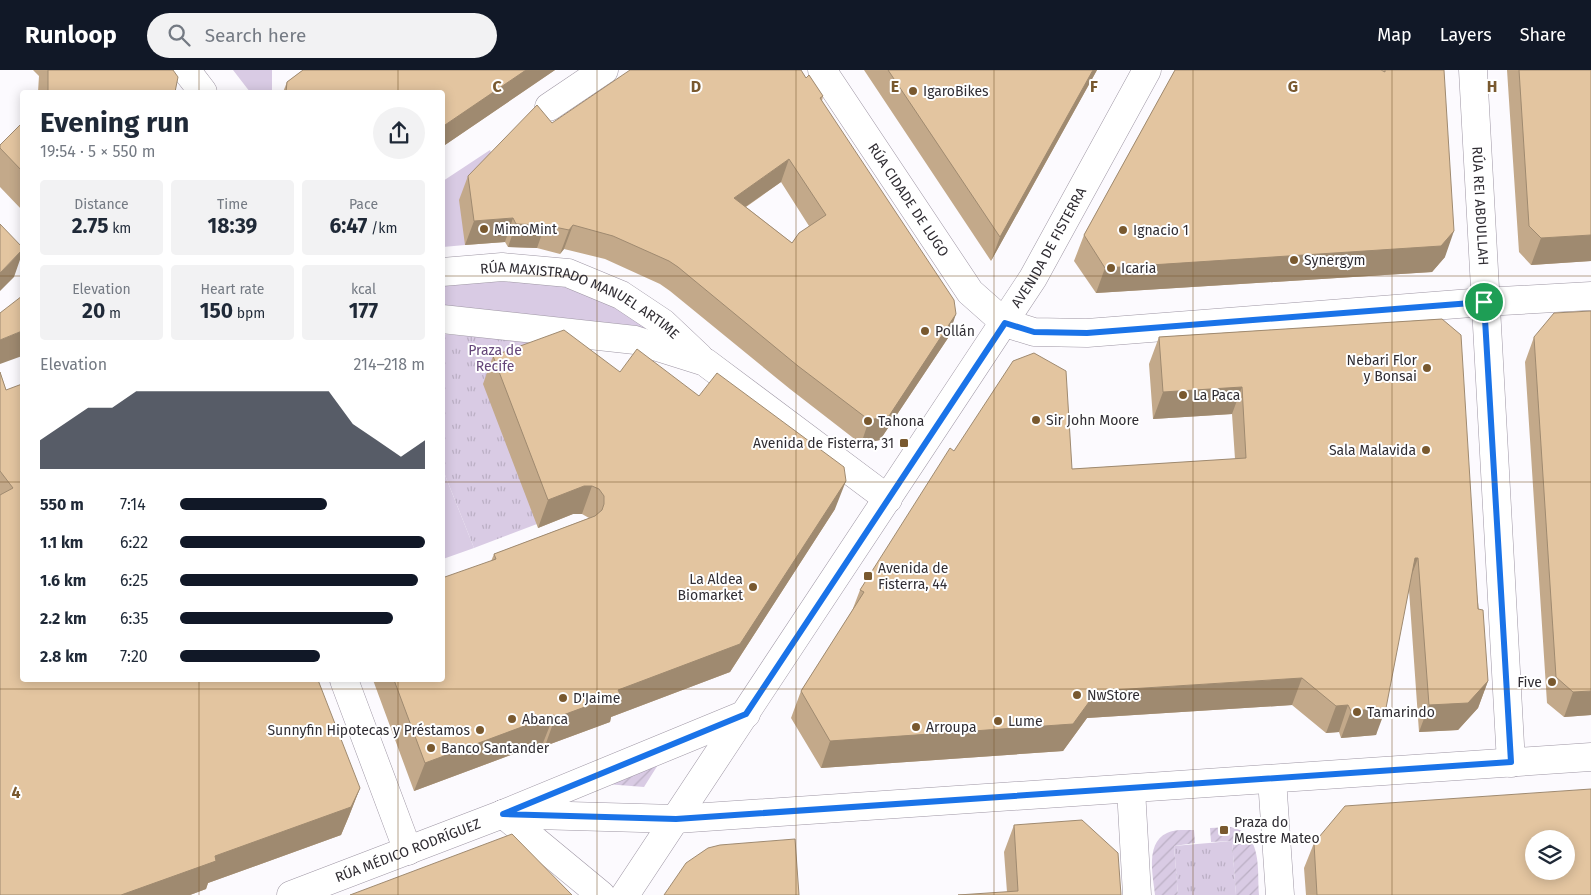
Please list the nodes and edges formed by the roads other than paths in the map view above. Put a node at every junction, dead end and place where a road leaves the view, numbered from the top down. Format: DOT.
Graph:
graph roads {
  1 [pos="186,70"];
  2 [pos="604,70"];
  3 [pos="822,70"];
  4 [pos="1146,70"];
  5 [pos="1473,70"];
  6 [pos="201,90"];
  7 [pos="549,107"];
  8 [pos="445,272"];
  9 [pos="1591,296"];
  10 [pos="1484,302"];
  11 [pos="445,319"];
  12 [pos="1005,323"];
  13 [pos="705,362"];
  14 [pos="888,499"];
  15 [pos="345,682"];
  16 [pos="746,714"];
  17 [pos="1591,757"];
  18 [pos="1511,762"];
  19 [pos="1272,779"];
  20 [pos="1131,788"];
  21 [pos="503,814"];
  22 [pos="676,819"];
  23 [pos="408,851"];
  24 [pos="291,895"];
  25 [pos="601,895"];
  26 [pos="625,895"];
  27 [pos="1138,895"];
  28 [pos="1280,895"];
  1 -- 6 [label="street"];
  2 -- 7 [label="street"];
  3 -- 12 [label="street, RÚA CIDADE DE LUGO"];
  4 -- 12 [label="street, AVENIDA DE FISTERRA"];
  5 -- 10 [label="street, RÚA REI ABDULLAH"];
  8 -- 13 [label="street, RÚA MAXISTRADO MANUEL ARTIME"];
  9 -- 10 [label="street"];
  10 -- 12 [label="street"];
  10 -- 18 [label="street, RÚA REI ABDULLAH"];
  11 -- 13 [label="street, RÚA MAXISTRADO MANUEL ARTIME"];
  12 -- 14 [label="street, AVENIDA DE FISTERRA"];
  13 -- 14 [label="street, RÚA MAXISTRADO MANUEL ARTIME"];
  14 -- 16 [label="street, AVENIDA DE FISTERRA"];
  15 -- 23 [label="street"];
  16 -- 21 [label="street, RÚA MÉDICO RODRÍGUEZ"];
  16 -- 22 [label="street, AVENIDA DE FISTERRA"];
  17 -- 18 [label="street"];
  18 -- 19 [label="street"];
  19 -- 20 [label="street"];
  19 -- 28 [label="street"];
  20 -- 22 [label="street"];
  20 -- 27 [label="street"];
  21 -- 22 [label="street"];
  21 -- 23 [label="street, RÚA MÉDICO RODRÍGUEZ"];
  21 -- 25 [label="street"];
  22 -- 26 [label="street, AVENIDA DE FISTERRA"];
  23 -- 24 [label="street, RÚA MÉDICO RODRÍGUEZ"];
}
